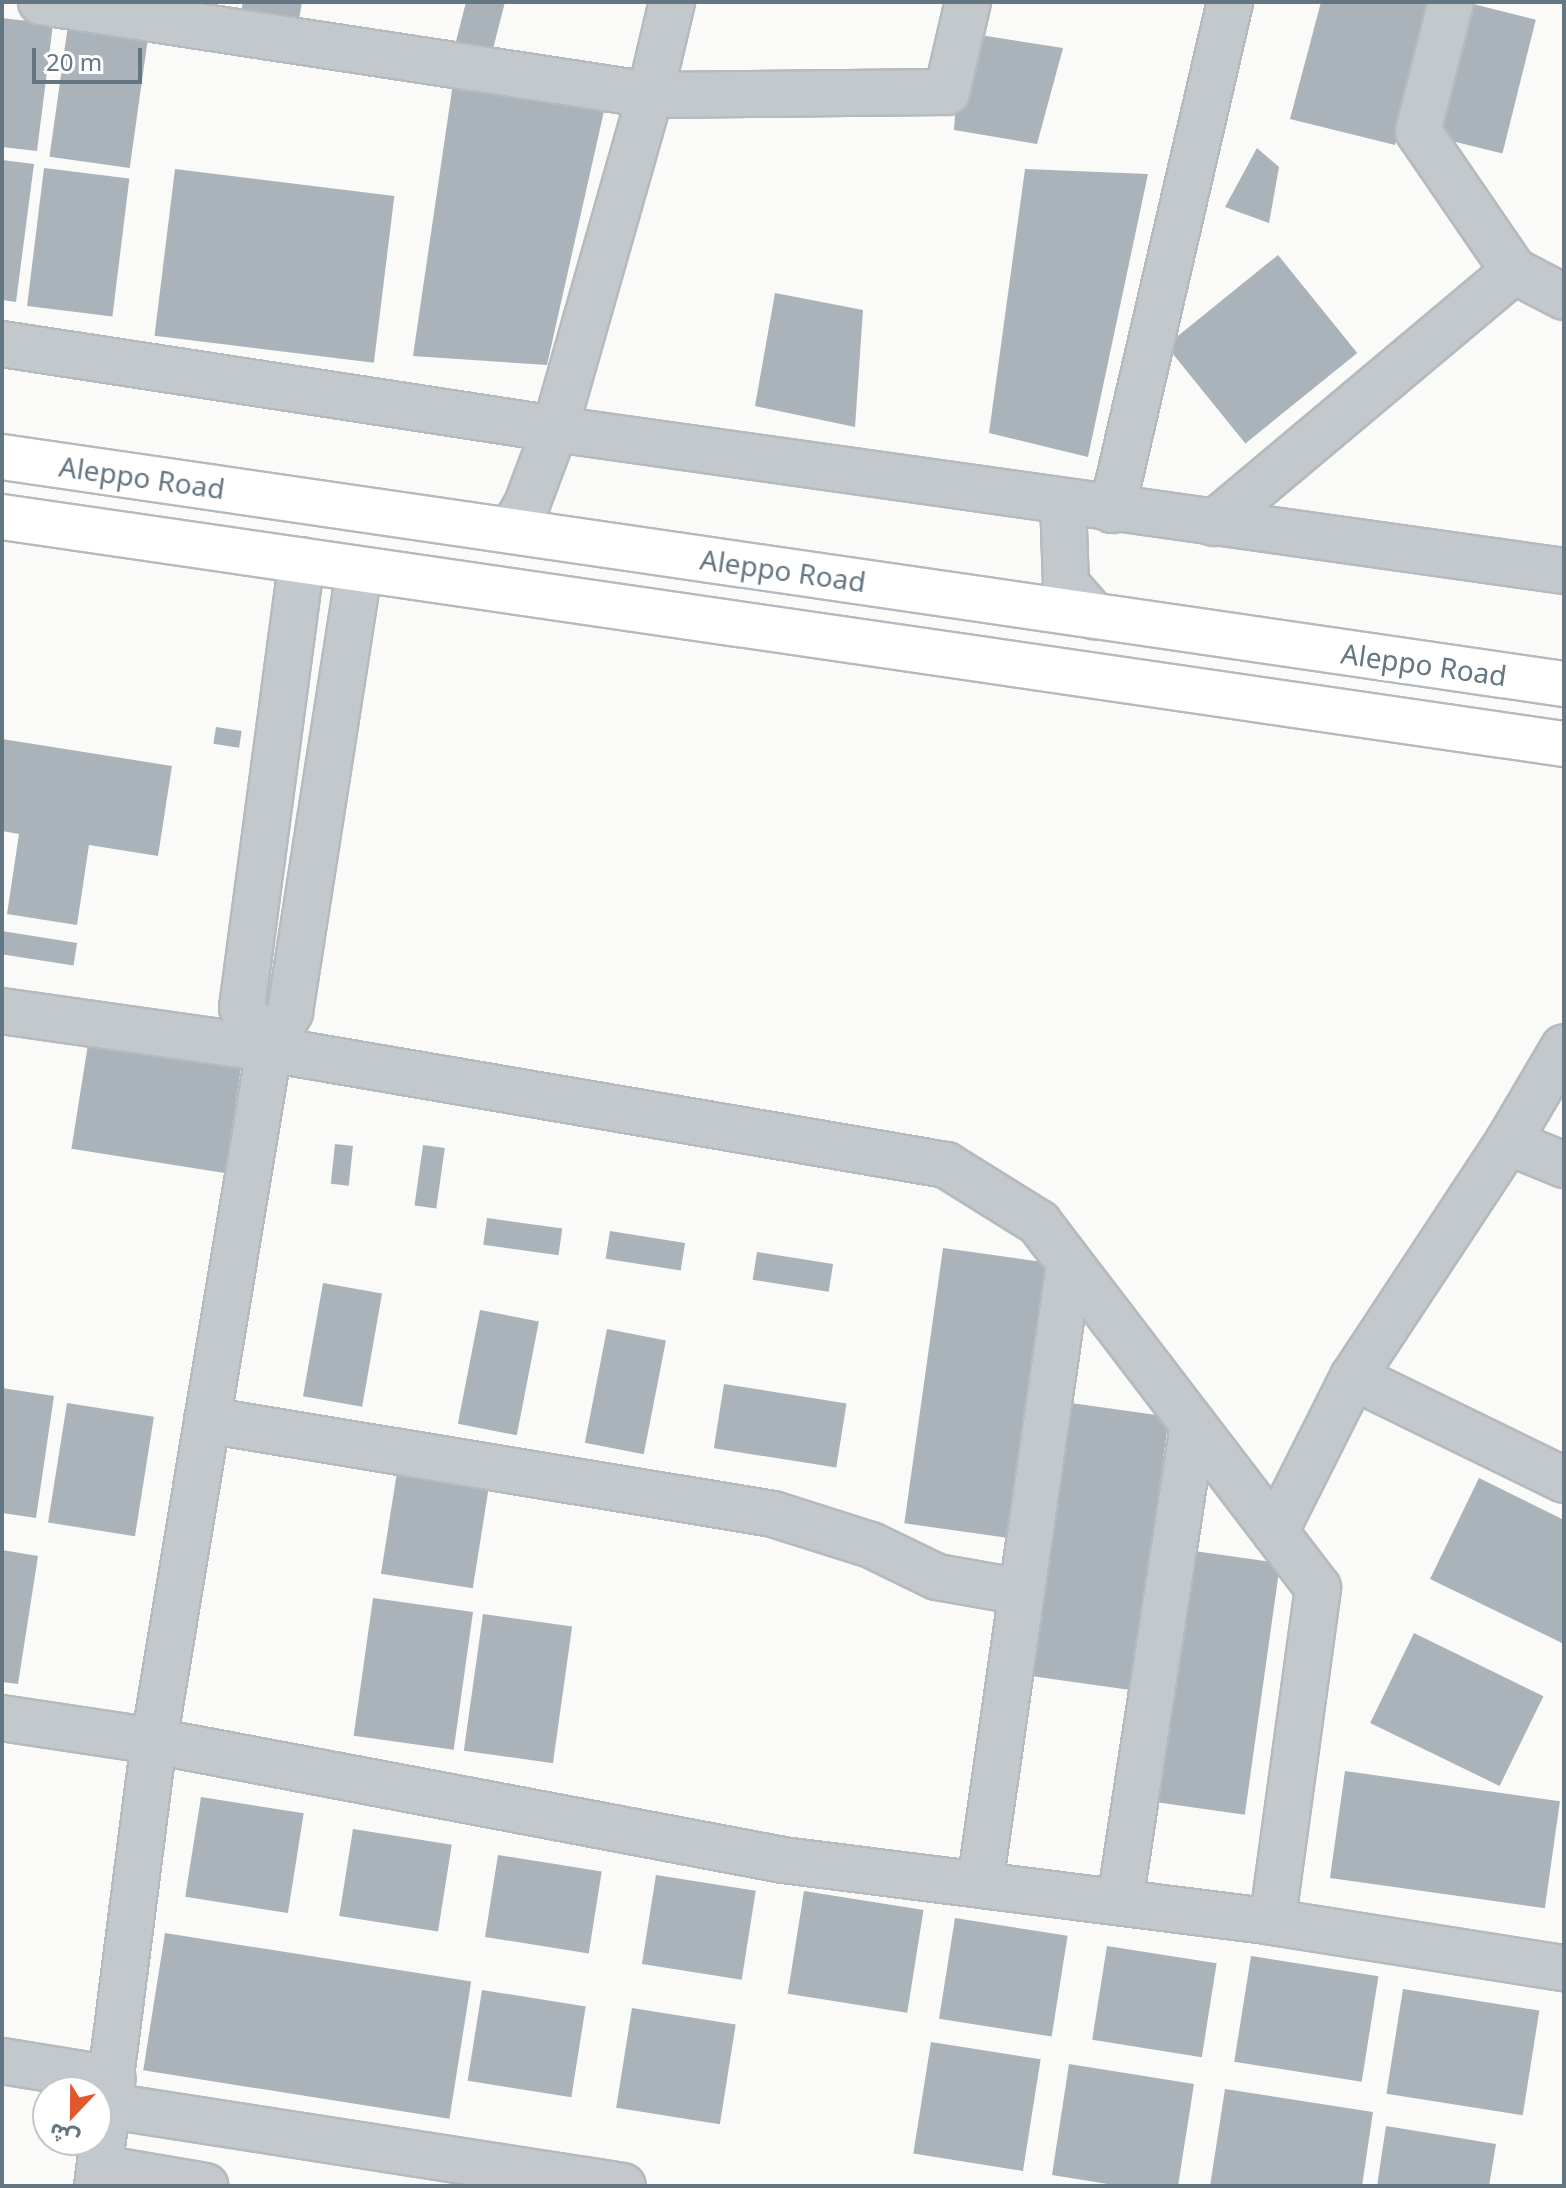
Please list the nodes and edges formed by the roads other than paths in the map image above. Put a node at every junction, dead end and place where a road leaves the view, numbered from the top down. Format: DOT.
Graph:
graph roads {
  1 [pos="41,2"];
  2 [pos="672,2"];
  3 [pos="968,2"];
  4 [pos="1230,2"];
  5 [pos="1451,2"];
  6 [pos="650,95"];
  7 [pos="1514,271"];
  8 [pos="1564,297"];
  9 [pos="2,344"];
  10 [pos="555,429"];
  11 [pos="2,457"];
  12 [pos="1063,502"];
  13 [pos="1112,510"];
  14 [pos="2,517"];
  15 [pos="1214,523"];
  16 [pos="511,531"];
  17 [pos="302,560"];
  18 [pos="359,569"];
  19 [pos="1564,571"];
  20 [pos="1094,616"];
  21 [pos="1564,684"];
  22 [pos="1564,744"];
  23 [pos="2,1011"];
  24 [pos="1564,1047"];
  25 [pos="269,1049"];
  26 [pos="1508,1142"];
  27 [pos="1564,1165"];
  28 [pos="1069,1264"];
  29 [pos="1353,1377"];
  30 [pos="207,1420"];
  31 [pos="1193,1425"];
  32 [pos="1564,1480"];
  33 [pos="1275,1532"];
  34 [pos="1022,1592"];
  35 [pos="2,1718"];
  36 [pos="154,1741"];
  37 [pos="980,1884"];
  38 [pos="1120,1901"];
  39 [pos="1272,1922"];
  40 [pos="1564,1968"];
  41 [pos="2,2061"];
  42 [pos="55,2076"];
  43 [pos="112,2092"];
  44 [pos="101,2156"];
  45 [pos="98,2177"];
  46 [pos="205,2186"];
  47 [pos="623,2186"];
  1 -- 6 [label="street"];
  2 -- 6 [label="street"];
  3 -- 6 [label="street"];
  4 -- 13 [label="street"];
  5 -- 7 [label="street"];
  6 -- 10 [label="street"];
  7 -- 8 [label="street"];
  7 -- 15 [label="street"];
  9 -- 10 [label="street"];
  10 -- 12 [label="street"];
  10 -- 16 [label="street"];
  11 -- 16 [label="main road, Aleppo Road"];
  12 -- 13 [label="street"];
  12 -- 20 [label="street"];
  13 -- 15 [label="street"];
  14 -- 17 [label="main road, Aleppo Road"];
  15 -- 19 [label="street"];
  16 -- 20 [label="main road, Aleppo Road"];
  17 -- 18 [label="main road, Aleppo Road"];
  17 -- 25 [label="street"];
  18 -- 22 [label="main road, Aleppo Road"];
  18 -- 25 [label="street"];
  20 -- 21 [label="main road, Aleppo Road"];
  23 -- 25 [label="street"];
  24 -- 26 [label="street"];
  25 -- 28 [label="street"];
  25 -- 30 [label="street"];
  26 -- 27 [label="street"];
  26 -- 29 [label="street"];
  28 -- 31 [label="street"];
  28 -- 34 [label="street"];
  29 -- 32 [label="street"];
  29 -- 33 [label="street"];
  30 -- 34 [label="street"];
  30 -- 36 [label="street"];
  31 -- 33 [label="street"];
  31 -- 38 [label="street"];
  33 -- 39 [label="street"];
  34 -- 37 [label="street"];
  35 -- 36 [label="street"];
  36 -- 37 [label="street"];
  36 -- 43 [label="street"];
  37 -- 38 [label="street"];
  38 -- 39 [label="street"];
  39 -- 40 [label="street"];
  41 -- 42 [label="street"];
  43 -- 47 [label="street"];
  44 -- 45 [label="street"];
  45 -- 46 [label="street"];
}
